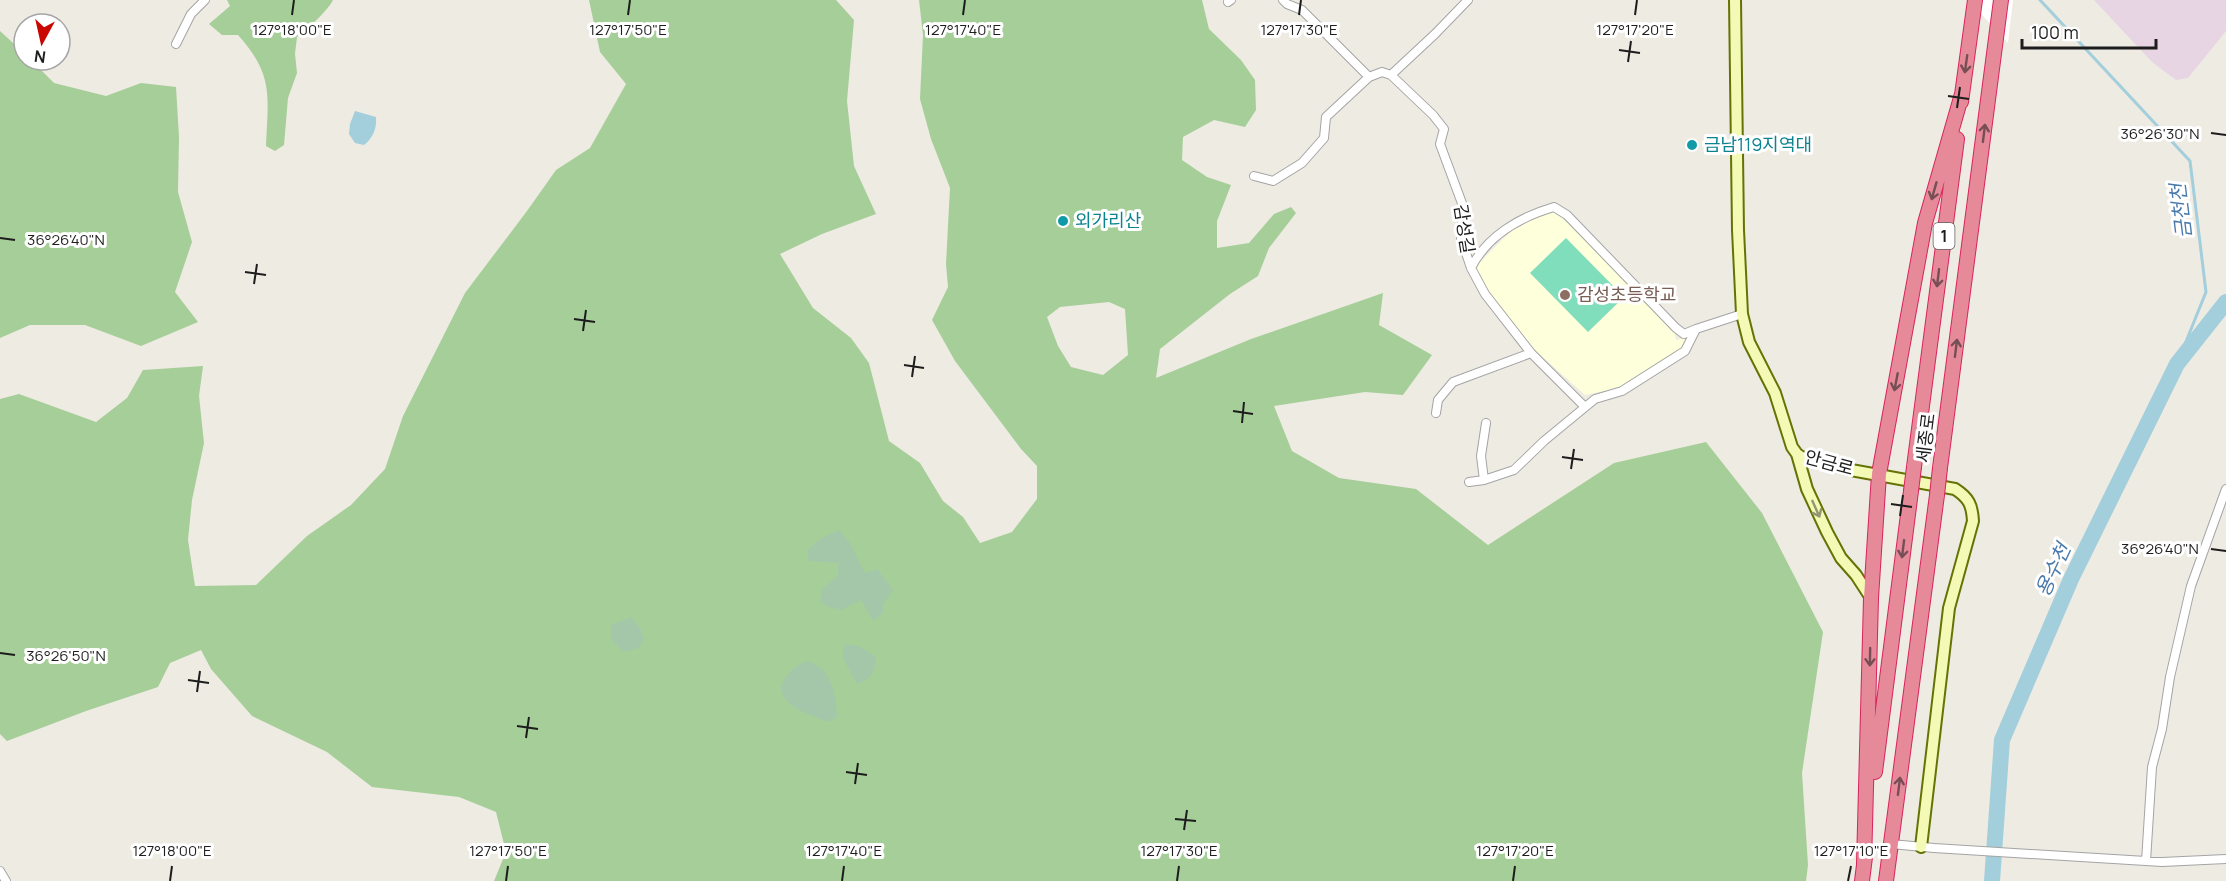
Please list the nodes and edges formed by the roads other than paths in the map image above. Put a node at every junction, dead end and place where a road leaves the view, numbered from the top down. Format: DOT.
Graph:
graph roads {
  1 [pos="205,0"];
  2 [pos="1283,0"];
  3 [pos="1468,0"];
  4 [pos="1735,0"];
  5 [pos="2001,0"];
  6 [pos="1974,3"];
  7 [pos="176,44"];
  8 [pos="1391,75"];
  9 [pos="1369,77"];
  10 [pos="1962,94"];
  11 [pos="1254,176"];
  12 [pos="1471,268"];
  13 [pos="1742,314"];
  14 [pos="1696,329"];
  15 [pos="1531,353"];
  16 [pos="1585,407"];
  17 [pos="1436,413"];
  18 [pos="1486,423"];
  19 [pos="1797,454"];
  20 [pos="1879,474"];
  21 [pos="1484,480"];
  22 [pos="1469,482"];
  23 [pos="2226,489"];
  24 [pos="1871,598"];
  25 [pos="1891,844"];
  26 [pos="1921,847"];
  27 [pos="2226,859"];
  28 [pos="2146,861"];
  29 [pos="1864,864"];
  30 [pos="0,871"];
  31 [pos="6,881"];
  32 [pos="1862,881"];
  33 [pos="1886,881"];
  1 -- 7 [label="street"];
  2 -- 9 [label="street"];
  3 -- 8 [label="street"];
  4 -- 13 [label="street, 안금로"];
  25 -- 5 [label="highway, 세종로 / 1, one-way, bridge"];
  6 -- 10 [label="highway, 세종로 / 1, one-way"];
  8 -- 9 [label="street"];
  8 -- 12 [label="street, 감성길"];
  9 -- 11 [label="street"];
  10 -- 20 [label="highway, one-way"];
  10 -- 29 [label="highway, 세종로 / 1, one-way, bridge"];
  12 -- 14 [label="street"];
  12 -- 15 [label="street, 감성길"];
  13 -- 14 [label="street"];
  13 -- 19 [label="street, 안금로"];
  14 -- 16 [label="street"];
  15 -- 16 [label="street, 감성길"];
  15 -- 17 [label="street"];
  16 -- 21 [label="street"];
  18 -- 21 [label="street"];
  19 -- 20 [label="street, 안금로"];
  19 -- 24 [label="street, one-way"];
  20 -- 24 [label="highway"];
  20 -- 26 [label="street, 안금로"];
  21 -- 22 [label="street"];
  23 -- 28 [label="street"];
  24 -- 29 [label="highway, one-way"];
  25 -- 26 [label="street"];
  25 -- 33 [label="highway, 세종로 / 1"];
  26 -- 28 [label="street"];
  27 -- 28 [label="street"];
  29 -- 32 [label="highway, 세종로 / 1"];
  30 -- 31 [label="street"];
}
